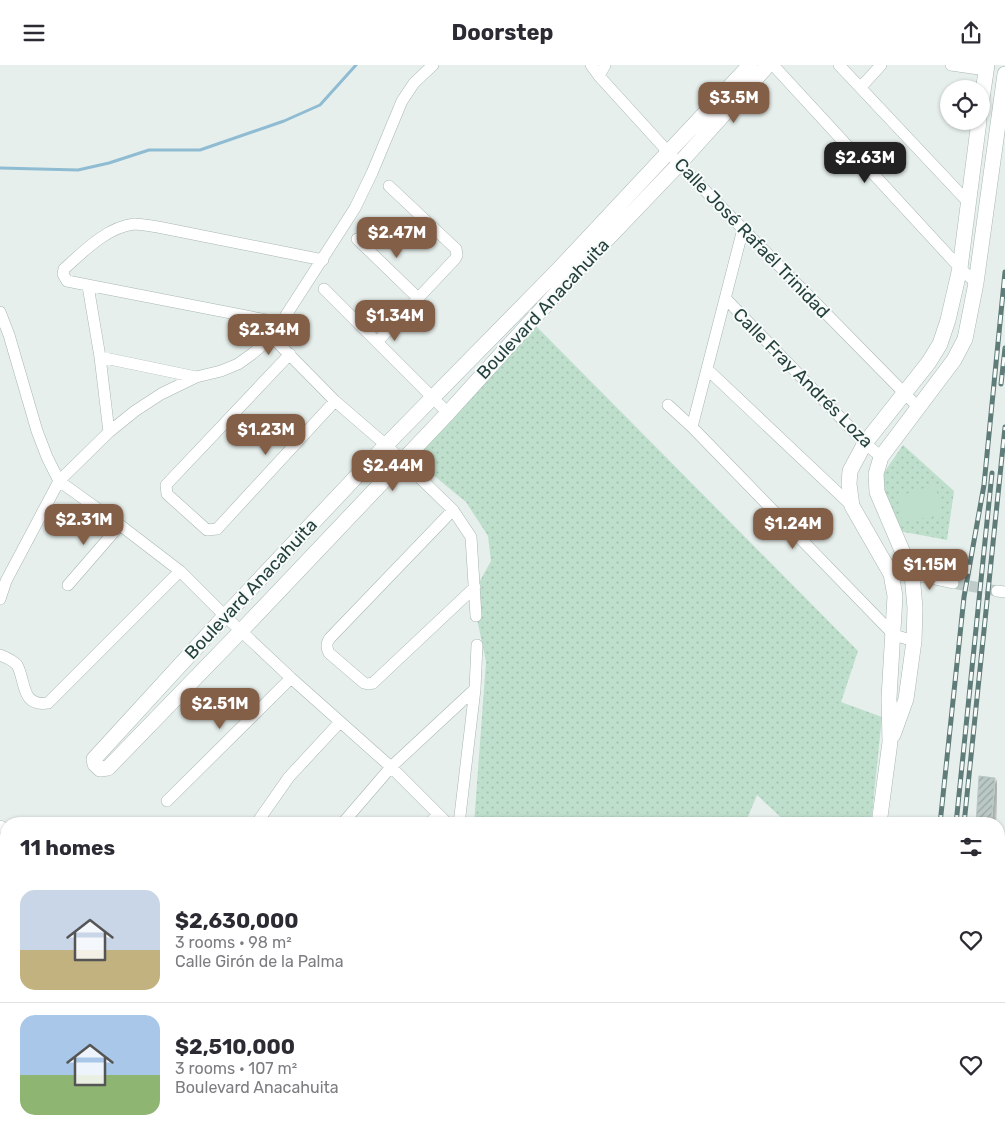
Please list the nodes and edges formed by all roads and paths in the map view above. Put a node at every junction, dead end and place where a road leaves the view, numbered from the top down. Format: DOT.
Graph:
graph roads {
  1 [pos="433,65"];
  2 [pos="591,65"];
  3 [pos="605,65"];
  4 [pos="750,65"];
  5 [pos="768,65"];
  6 [pos="773,65"];
  7 [pos="840,65"];
  8 [pos="881,65"];
  9 [pos="951,65"];
  10 [pos="986,67"];
  11 [pos="1005,74"];
  12 [pos="599,76"];
  13 [pos="984,80"];
  14 [pos="862,87"];
  15 [pos="978,130"];
  16 [pos="668,152"];
  17 [pos="679,163"];
  18 [pos="389,186"];
  19 [pos="968,202"];
  20 [pos="743,229"];
  21 [pos="357,239"];
  22 [pos="323,260"];
  23 [pos="960,268"];
  24 [pos="566,272"];
  25 [pos="976,283"];
  26 [pos="88,286"];
  27 [pos="324,289"];
  28 [pos="418,298"];
  29 [pos="726,299"];
  30 [pos="0,312"];
  31 [pos="282,323"];
  32 [pos="272,337"];
  33 [pos="377,342"];
  34 [pos="290,354"];
  35 [pos="100,357"];
  36 [pos="707,369"];
  37 [pos="196,377"];
  38 [pos="904,394"];
  39 [pos="432,398"];
  40 [pos="335,401"];
  41 [pos="668,405"];
  42 [pos="918,407"];
  43 [pos="448,413"];
  44 [pos="692,427"];
  45 [pos="109,432"];
  46 [pos="865,443"];
  47 [pos="386,445"];
  48 [pos="881,457"];
  49 [pos="402,461"];
  50 [pos="59,481"];
  51 [pos="852,506"];
  52 [pos="453,510"];
  53 [pos="120,525"];
  54 [pos="180,571"];
  55 [pos="912,573"];
  56 [pos="953,583"];
  57 [pos="68,585"];
  58 [pos="475,587"];
  59 [pos="0,599"];
  60 [pos="225,616"];
  61 [pos="476,616"];
  62 [pos="241,631"];
  63 [pos="894,635"];
  64 [pos="914,641"];
  65 [pos="478,645"];
  66 [pos="0,655"];
  67 [pos="291,678"];
  68 [pos="475,689"];
  69 [pos="340,723"];
  70 [pos="890,741"];
  71 [pos="391,767"];
  72 [pos="167,801"];
  73 [pos="438,814"];
  74 [pos="261,817"];
  75 [pos="348,817"];
  76 [pos="435,817"];
  77 [pos="441,817"];
  78 [pos="461,817"];
  79 [pos="880,817"];
  1 -- 22 [label="street"];
  2 -- 12 [label="street, Calle José Rafaél Trinidad"];
  3 -- 12 [label="street"];
  4 -- 16 [label="street, Boulevard Anacahuita"];
  5 -- 17 [label="street, Boulevard Anacahuita"];
  6 -- 23 [label="street"];
  7 -- 14 [label="street"];
  8 -- 14 [label="street"];
  9 -- 10 [label="street"];
  10 -- 13 [label="street"];
  11 -- 25 [label="street"];
  12 -- 16 [label="street, Calle José Rafaél Trinidad"];
  14 -- 19 [label="street"];
  15 -- 19 [label="street"];
  16 -- 17 [label="street, Calle José Rafaél Trinidad"];
  16 -- 24 [label="street, Boulevard Anacahuita"];
  17 -- 20 [label="street, Calle José Rafaél Trinidad"];
  17 -- 24 [label="street, Boulevard Anacahuita"];
  18 -- 28 [label="street"];
  19 -- 23 [label="street"];
  20 -- 29 [label="street"];
  20 -- 38 [label="street, Calle José Rafaél Trinidad"];
  21 -- 28 [label="street"];
  22 -- 26 [label="street"];
  22 -- 31 [label="street"];
  23 -- 25 [label="street"];
  23 -- 38 [label="street"];
  24 -- 39 [label="street, Boulevard Anacahuita"];
  24 -- 43 [label="street, Boulevard Anacahuita"];
  25 -- 42 [label="street"];
  26 -- 31 [label="street"];
  26 -- 35 [label="street"];
  27 -- 33 [label="street"];
  28 -- 33 [label="street"];
  29 -- 36 [label="street"];
  29 -- 46 [label="street, Calle Fray Andrés Loza"];
  30 -- 50 [label="street"];
  31 -- 32 [label="street"];
  32 -- 34 [label="street"];
  32 -- 37 [label="street"];
  33 -- 39 [label="street"];
  34 -- 40 [label="street"];
  34 -- 40 [label="street"];
  35 -- 37 [label="street"];
  35 -- 45 [label="street"];
  36 -- 44 [label="street"];
  36 -- 51 [label="street"];
  37 -- 45 [label="street"];
  38 -- 42 [label="street, Calle José Rafaél Trinidad"];
  38 -- 46 [label="street"];
  39 -- 43 [label="street"];
  39 -- 47 [label="street, Boulevard Anacahuita"];
  40 -- 47 [label="street"];
  41 -- 44 [label="street"];
  42 -- 48 [label="street"];
  43 -- 49 [label="street, Boulevard Anacahuita"];
  44 -- 63 [label="street"];
  45 -- 50 [label="street"];
  46 -- 48 [label="street, Calle Fray Andrés Loza"];
  46 -- 51 [label="street"];
  47 -- 49 [label="street"];
  47 -- 60 [label="street, Boulevard Anacahuita"];
  48 -- 55 [label="street"];
  49 -- 52 [label="street"];
  49 -- 62 [label="street, Boulevard Anacahuita"];
  50 -- 53 [label="street"];
  50 -- 59 [label="street"];
  51 -- 63 [label="street"];
  52 -- 58 [label="street"];
  52 -- 58 [label="street"];
  53 -- 54 [label="street"];
  53 -- 57 [label="street"];
  54 -- 60 [label="street"];
  54 -- 66 [label="street"];
  55 -- 56 [label="street"];
  55 -- 64 [label="street"];
  58 -- 61 [label="street"];
  60 -- 62 [label="street"];
  60 -- 62 [label="street, Boulevard Anacahuita"];
  62 -- 67 [label="street"];
  63 -- 64 [label="street"];
  63 -- 70 [label="street"];
  64 -- 70 [label="street"];
  65 -- 68 [label="street"];
  67 -- 69 [label="street"];
  67 -- 72 [label="street"];
  68 -- 71 [label="street"];
  68 -- 78 [label="street"];
  69 -- 71 [label="street"];
  69 -- 74 [label="street"];
  70 -- 79 [label="street"];
  71 -- 73 [label="street"];
  71 -- 75 [label="street"];
  73 -- 76 [label="street"];
  73 -- 77 [label="street"];
}
